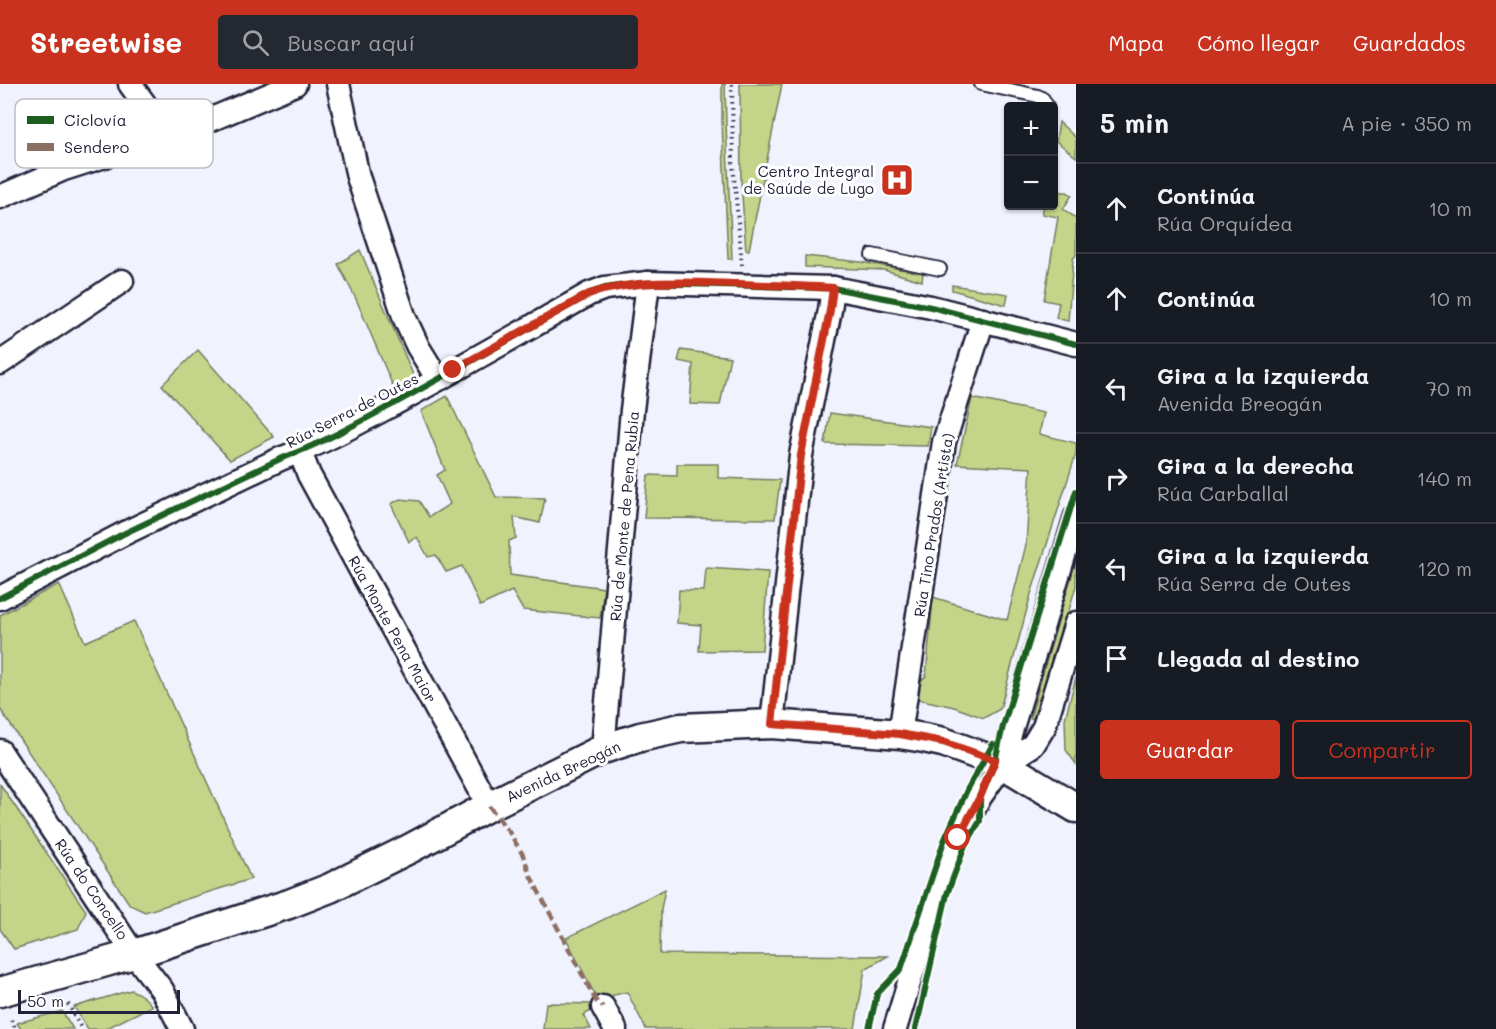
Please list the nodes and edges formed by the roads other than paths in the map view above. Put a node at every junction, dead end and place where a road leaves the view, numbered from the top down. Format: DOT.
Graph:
graph roads {
  1 [pos="130,84"];
  2 [pos="295,84"];
  3 [pos="338,84"];
  4 [pos="981,84"];
  5 [pos="141,99"];
  6 [pos="1045,102"];
  7 [pos="213,119"];
  8 [pos="67,168"];
  9 [pos="0,197"];
  10 [pos="872,255"];
  11 [pos="940,268"];
  12 [pos="122,281"];
  13 [pos="648,283"];
  14 [pos="833,288"];
  15 [pos="983,320"];
  16 [pos="1076,344"];
  17 [pos="0,363"];
  18 [pos="441,378"];
  19 [pos="300,452"];
  20 [pos="1074,531"];
  21 [pos="0,598"];
  22 [pos="1076,623"];
  23 [pos="772,724"];
  24 [pos="900,734"];
  25 [pos="603,749"];
  26 [pos="0,750"];
  27 [pos="1004,764"];
  28 [pos="489,806"];
  29 [pos="1076,808"];
  30 [pos="134,954"];
  31 [pos="0,992"];
  32 [pos="603,1007"];
  33 [pos="182,1029"];
  34 [pos="615,1029"];
  35 [pos="895,1029"];
  1 -- 5 [label="street"];
  2 -- 7 [label="street"];
  3 -- 18 [label="street"];
  4 -- 6 [label="lane"];
  8 -- 9 [label="street"];
  10 -- 11 [label="lane"];
  12 -- 17 [label="street"];
  13 -- 14 [label="street, Rúa Serra de Outes"];
  13 -- 18 [label="street, Rúa Serra de Outes"];
  13 -- 25 [label="street, Rúa de Monte de Pena Rubia"];
  14 -- 15 [label="street, Rúa Serra de Outes"];
  14 -- 23 [label="street"];
  15 -- 16 [label="street, Rúa Serra de Outes"];
  15 -- 24 [label="street, Rúa Tino Prados (Artista)"];
  18 -- 19 [label="street, Rúa Serra de Outes"];
  19 -- 21 [label="street, Rúa Serra de Outes"];
  19 -- 28 [label="street, Rúa Monte Pena Maior"];
  20 -- 27 [label="street"];
  22 -- 27 [label="street"];
  23 -- 24 [label="street, Avenida Breogán"];
  23 -- 25 [label="street, Avenida Breogán"];
  24 -- 27 [label="street, Avenida Breogán"];
  25 -- 28 [label="street, Avenida Breogán"];
  26 -- 30 [label="street, Rúa do Concello"];
  27 -- 29 [label="street, Avenida Breogán"];
  27 -- 35 [label="street"];
  28 -- 30 [label="street, Avenida Breogán"];
  30 -- 31 [label="street, Avenida Breogán"];
  30 -- 33 [label="street, Rúa do Concello"];
  32 -- 34 [label="street"];
}
